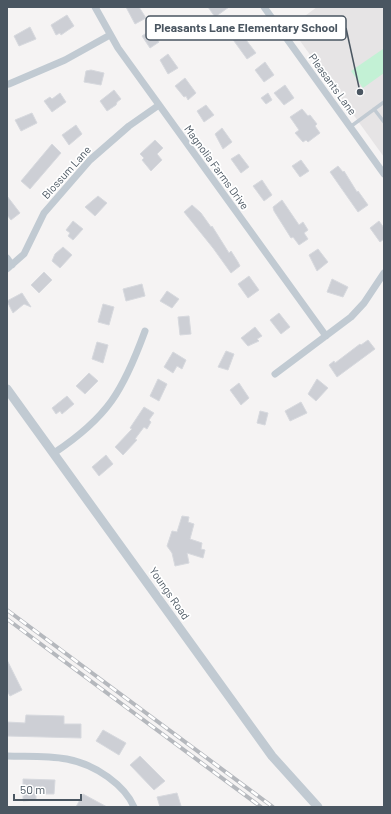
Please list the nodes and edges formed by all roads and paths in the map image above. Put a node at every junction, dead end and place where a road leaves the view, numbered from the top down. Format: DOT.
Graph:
graph roads {
  1 [pos="95,7"];
  2 [pos="264,7"];
  3 [pos="110,35"];
  4 [pos="9,84"];
  5 [pos="384,102"];
  6 [pos="160,105"];
  7 [pos="374,109"];
  8 [pos="384,122"];
  9 [pos="350,127"];
  10 [pos="383,170"];
  11 [pos="7,258"];
  12 [pos="10,267"];
  13 [pos="384,273"];
  14 [pos="145,331"];
  15 [pos="326,336"];
  16 [pos="275,374"];
  17 [pos="7,389"];
  18 [pos="54,453"];
  19 [pos="7,756"];
  20 [pos="134,807"];
  21 [pos="318,807"];
  1 -- 3 [label="street, Magnolia Farms Drive"];
  2 -- 9 [label="street, Pleasants Lane"];
  3 -- 4 [label="street"];
  3 -- 6 [label="street, Magnolia Farms Drive"];
  5 -- 7 [label="lane"];
  6 -- 12 [label="street, Blossum Lane"];
  6 -- 15 [label="street, Magnolia Farms Drive"];
  7 -- 8 [label="lane"];
  7 -- 9 [label="lane"];
  9 -- 10 [label="street, Pleasants Lane"];
  11 -- 12 [label="street"];
  13 -- 15 [label="street"];
  14 -- 18 [label="street"];
  15 -- 16 [label="street"];
  17 -- 18 [label="street, Youngs Road"];
  18 -- 21 [label="street, Youngs Road"];
  19 -- 20 [label="street"];
}
